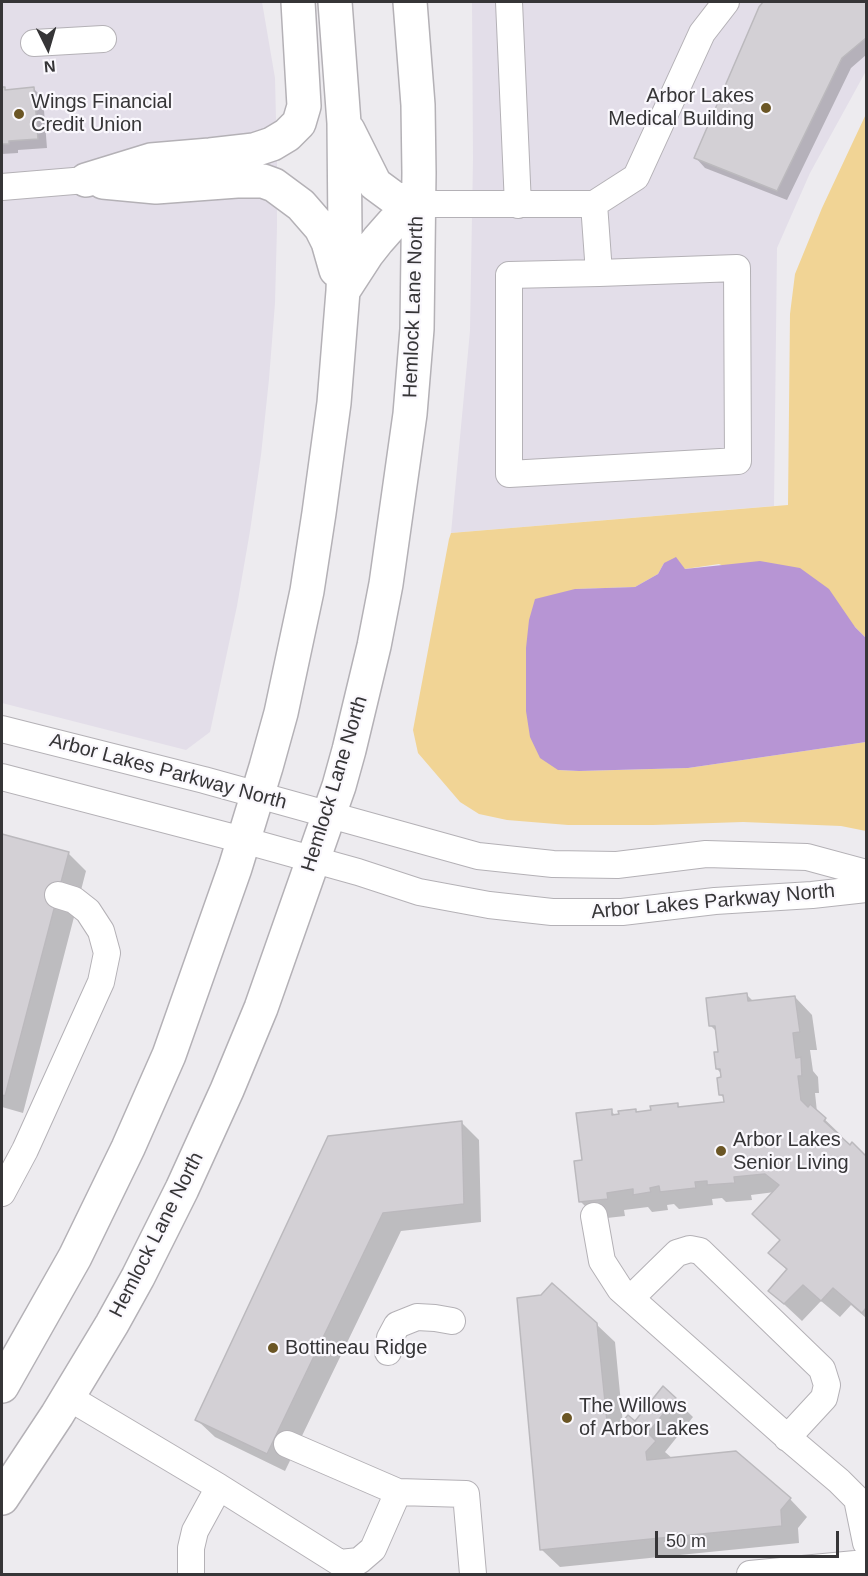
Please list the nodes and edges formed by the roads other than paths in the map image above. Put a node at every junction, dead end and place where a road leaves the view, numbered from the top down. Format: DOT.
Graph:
graph roads {
  1 [pos="298,2"];
  2 [pos="335,2"];
  3 [pos="410,2"];
  4 [pos="509,2"];
  5 [pos="726,2"];
  6 [pos="103,39"];
  7 [pos="34,43"];
  8 [pos="344,123"];
  9 [pos="86,180"];
  10 [pos="2,187"];
  11 [pos="418,204"];
  12 [pos="594,204"];
  13 [pos="518,205"];
  14 [pos="599,273"];
  15 [pos="343,291"];
  16 [pos="2,729"];
  17 [pos="2,777"];
  18 [pos="258,795"];
  19 [pos="328,816"];
  20 [pos="243,840"];
  21 [pos="313,859"];
  22 [pos="867,873"];
  23 [pos="867,889"];
  24 [pos="58,895"];
  25 [pos="2,1193"];
  26 [pos="594,1216"];
  27 [pos="631,1298"];
  28 [pos="452,1321"];
  29 [pos="388,1352"];
  30 [pos="2,1386"];
  31 [pos="68,1397"];
  32 [pos="787,1438"];
  33 [pos="287,1444"];
  34 [pos="219,1487"];
  35 [pos="398,1492"];
  36 [pos="2,1498"];
  37 [pos="867,1543"];
  38 [pos="867,1563"];
  39 [pos="191,1575"];
  40 [pos="473,1575"];
  41 [pos="750,1575"];
  1 -- 9 [label="main road"];
  2 -- 8 [label="main road"];
  3 -- 11 [label="main road, Hemlock Lane North"];
  4 -- 13 [label="street"];
  5 -- 12 [label="street"];
  6 -- 7 [label="street"];
  8 -- 11 [label="main road"];
  8 -- 15 [label="main road"];
  9 -- 10 [label="street"];
  9 -- 15 [label="main road"];
  11 -- 13 [label="street"];
  11 -- 15 [label="main road"];
  11 -- 19 [label="main road, Hemlock Lane North"];
  12 -- 13 [label="street"];
  12 -- 14 [label="street"];
  14 -- 14 [label="street"];
  15 -- 18 [label="main road"];
  16 -- 18 [label="street, Arbor Lakes Parkway North"];
  17 -- 20 [label="street, Arbor Lakes Parkway North"];
  18 -- 19 [label="street, Arbor Lakes Parkway North"];
  18 -- 20 [label="main road"];
  19 -- 21 [label="main road, Hemlock Lane North"];
  19 -- 22 [label="street, Arbor Lakes Parkway North"];
  20 -- 21 [label="street, Arbor Lakes Parkway North"];
  20 -- 30 [label="main road"];
  21 -- 23 [label="street, Arbor Lakes Parkway North"];
  21 -- 31 [label="main road, Hemlock Lane North"];
  24 -- 25 [label="street"];
  26 -- 27 [label="street"];
  27 -- 32 [label="street"];
  27 -- 32 [label="street"];
  28 -- 29 [label="street"];
  31 -- 34 [label="street"];
  31 -- 36 [label="main road, Hemlock Lane North"];
  32 -- 37 [label="street"];
  33 -- 35 [label="street"];
  34 -- 35 [label="street"];
  34 -- 39 [label="street"];
  35 -- 40 [label="street"];
  38 -- 41 [label="street"];
}
